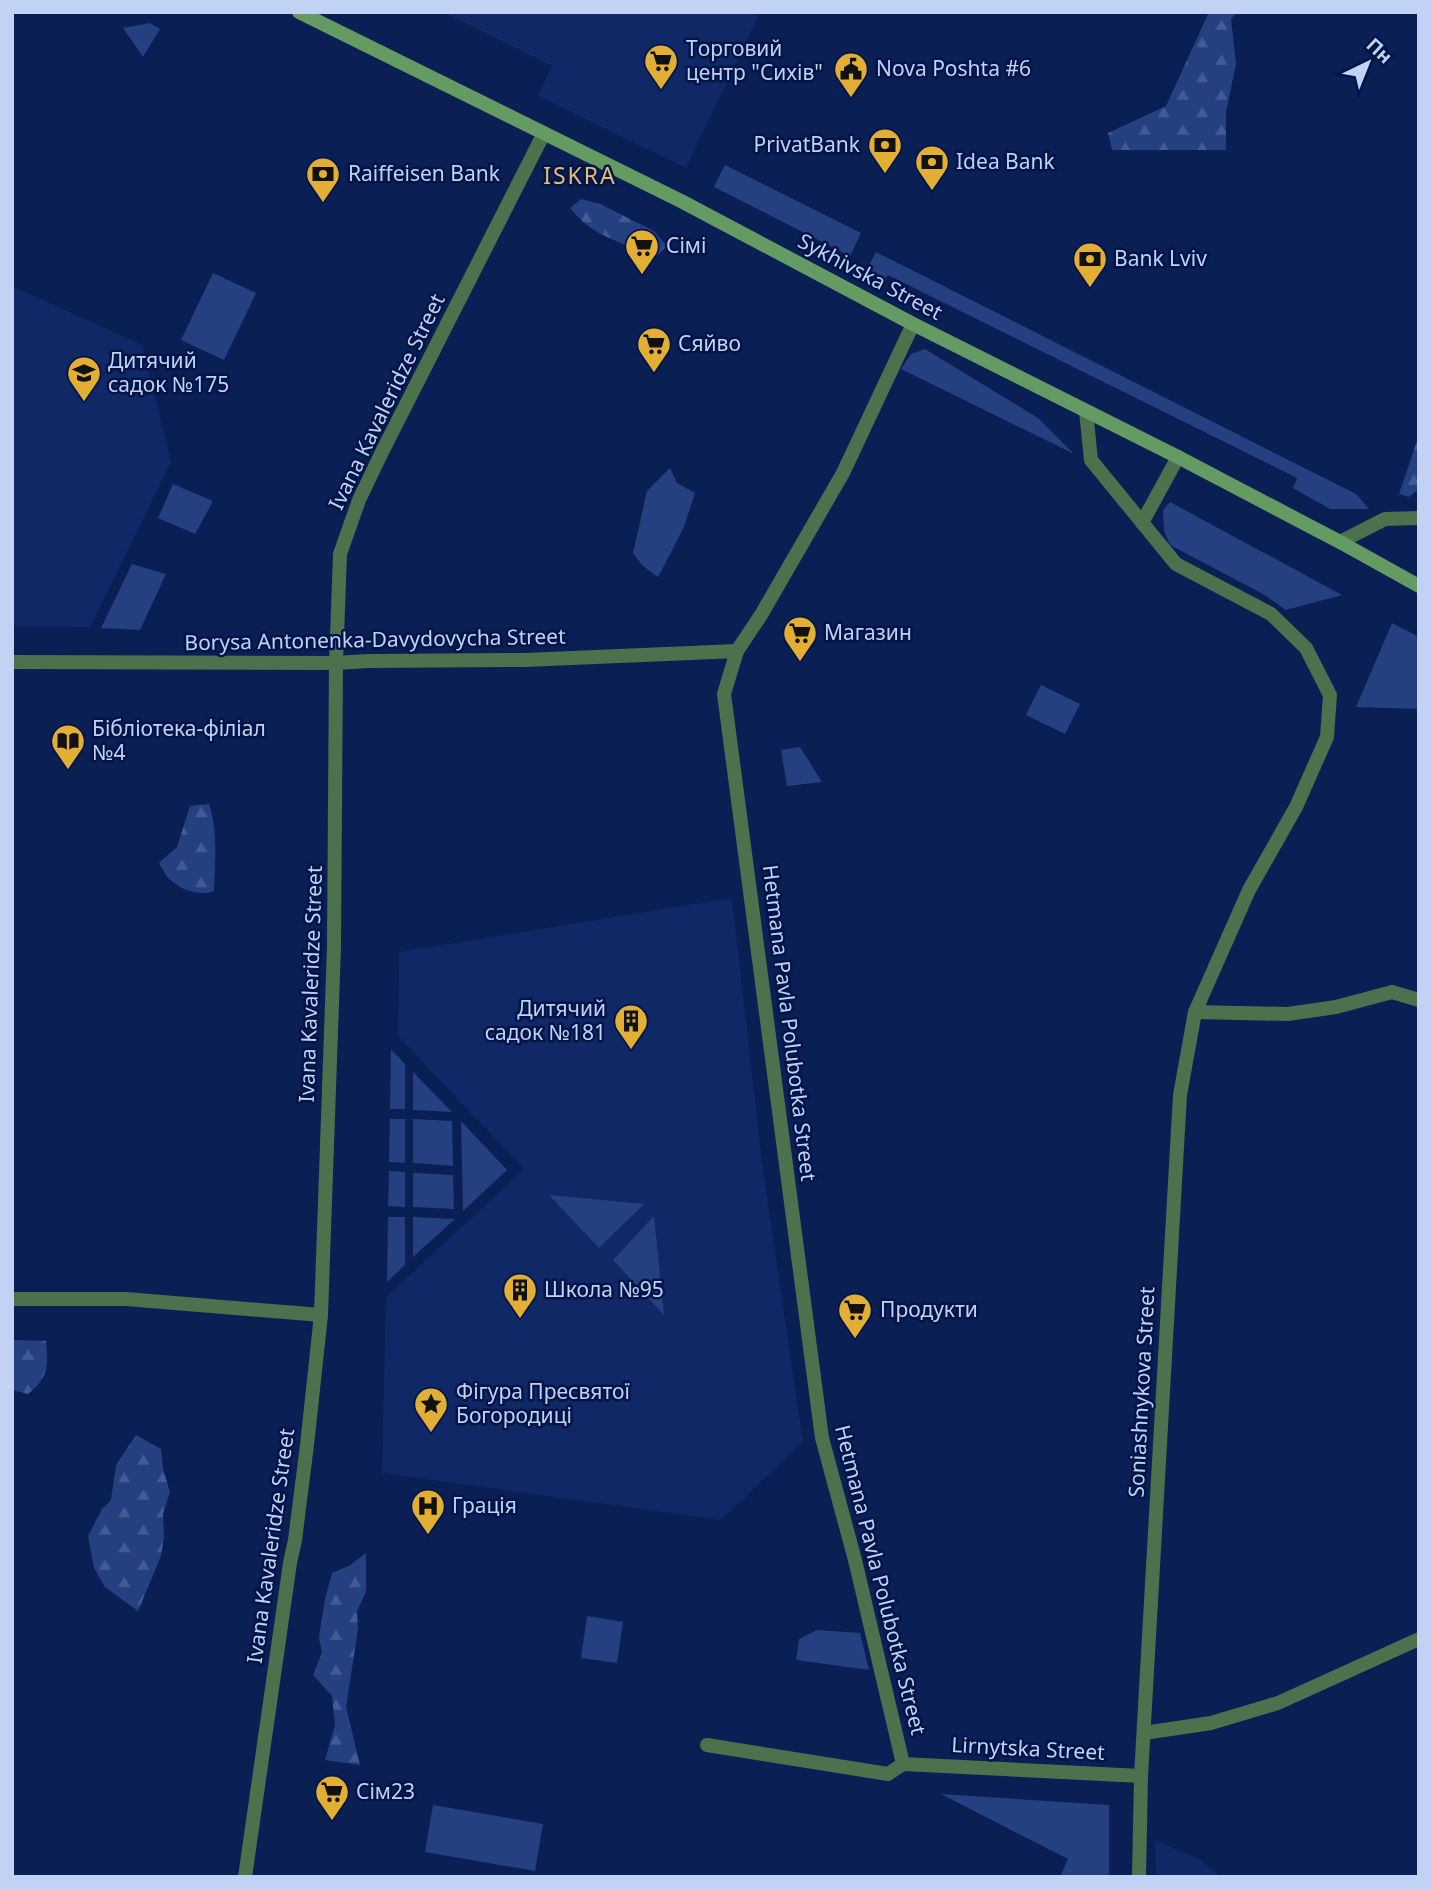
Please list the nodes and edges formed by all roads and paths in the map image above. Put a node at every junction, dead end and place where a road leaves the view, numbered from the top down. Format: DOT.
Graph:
graph roads {
  1 [pos="299,12"];
  2 [pos="544,133"];
  3 [pos="913,324"];
  4 [pos="1086,411"];
  5 [pos="1178,457"];
  6 [pos="1419,519"];
  7 [pos="1142,523"];
  8 [pos="1339,542"];
  9 [pos="1419,586"];
  10 [pos="737,651"];
  11 [pos="12,662"];
  12 [pos="337,663"];
  13 [pos="1419,1000"];
  14 [pos="1195,1012"];
  15 [pos="12,1299"];
  16 [pos="321,1315"];
  17 [pos="1419,1639"];
  18 [pos="1144,1733"];
  19 [pos="707,1745"];
  20 [pos="903,1764"];
  21 [pos="1141,1776"];
  22 [pos="245,1877"];
  23 [pos="1139,1877"];
  1 -- 2 [label="main road, Sykhivska Street"];
  2 -- 3 [label="main road, Sykhivska Street"];
  2 -- 12 [label="street, Ivana Kavaleridze Street"];
  3 -- 4 [label="main road, Sykhivska Street"];
  3 -- 10 [label="street, Hetmana Pavla Polubotka Street"];
  4 -- 5 [label="main road, Sykhivska Street"];
  4 -- 7 [label="street, Soniashnykova Street"];
  5 -- 7 [label="street"];
  5 -- 8 [label="main road, Sykhivska Street"];
  6 -- 8 [label="street"];
  7 -- 14 [label="street, Soniashnykova Street"];
  8 -- 9 [label="main road, Sykhivska Street"];
  10 -- 12 [label="street, Borysa Antonenka-Davydovycha Street"];
  10 -- 20 [label="street, Hetmana Pavla Polubotka Street"];
  11 -- 12 [label="street, Borysa Antonenka-Davydovycha Street"];
  12 -- 16 [label="street, Ivana Kavaleridze Street"];
  13 -- 14 [label="street"];
  14 -- 18 [label="street, Soniashnykova Street"];
  15 -- 16 [label="street"];
  16 -- 22 [label="street, Ivana Kavaleridze Street"];
  17 -- 18 [label="street"];
  18 -- 21 [label="street, Soniashnykova Street"];
  19 -- 20 [label="street, Lirnytska Street"];
  20 -- 21 [label="street, Lirnytska Street"];
  21 -- 23 [label="street"];
}
